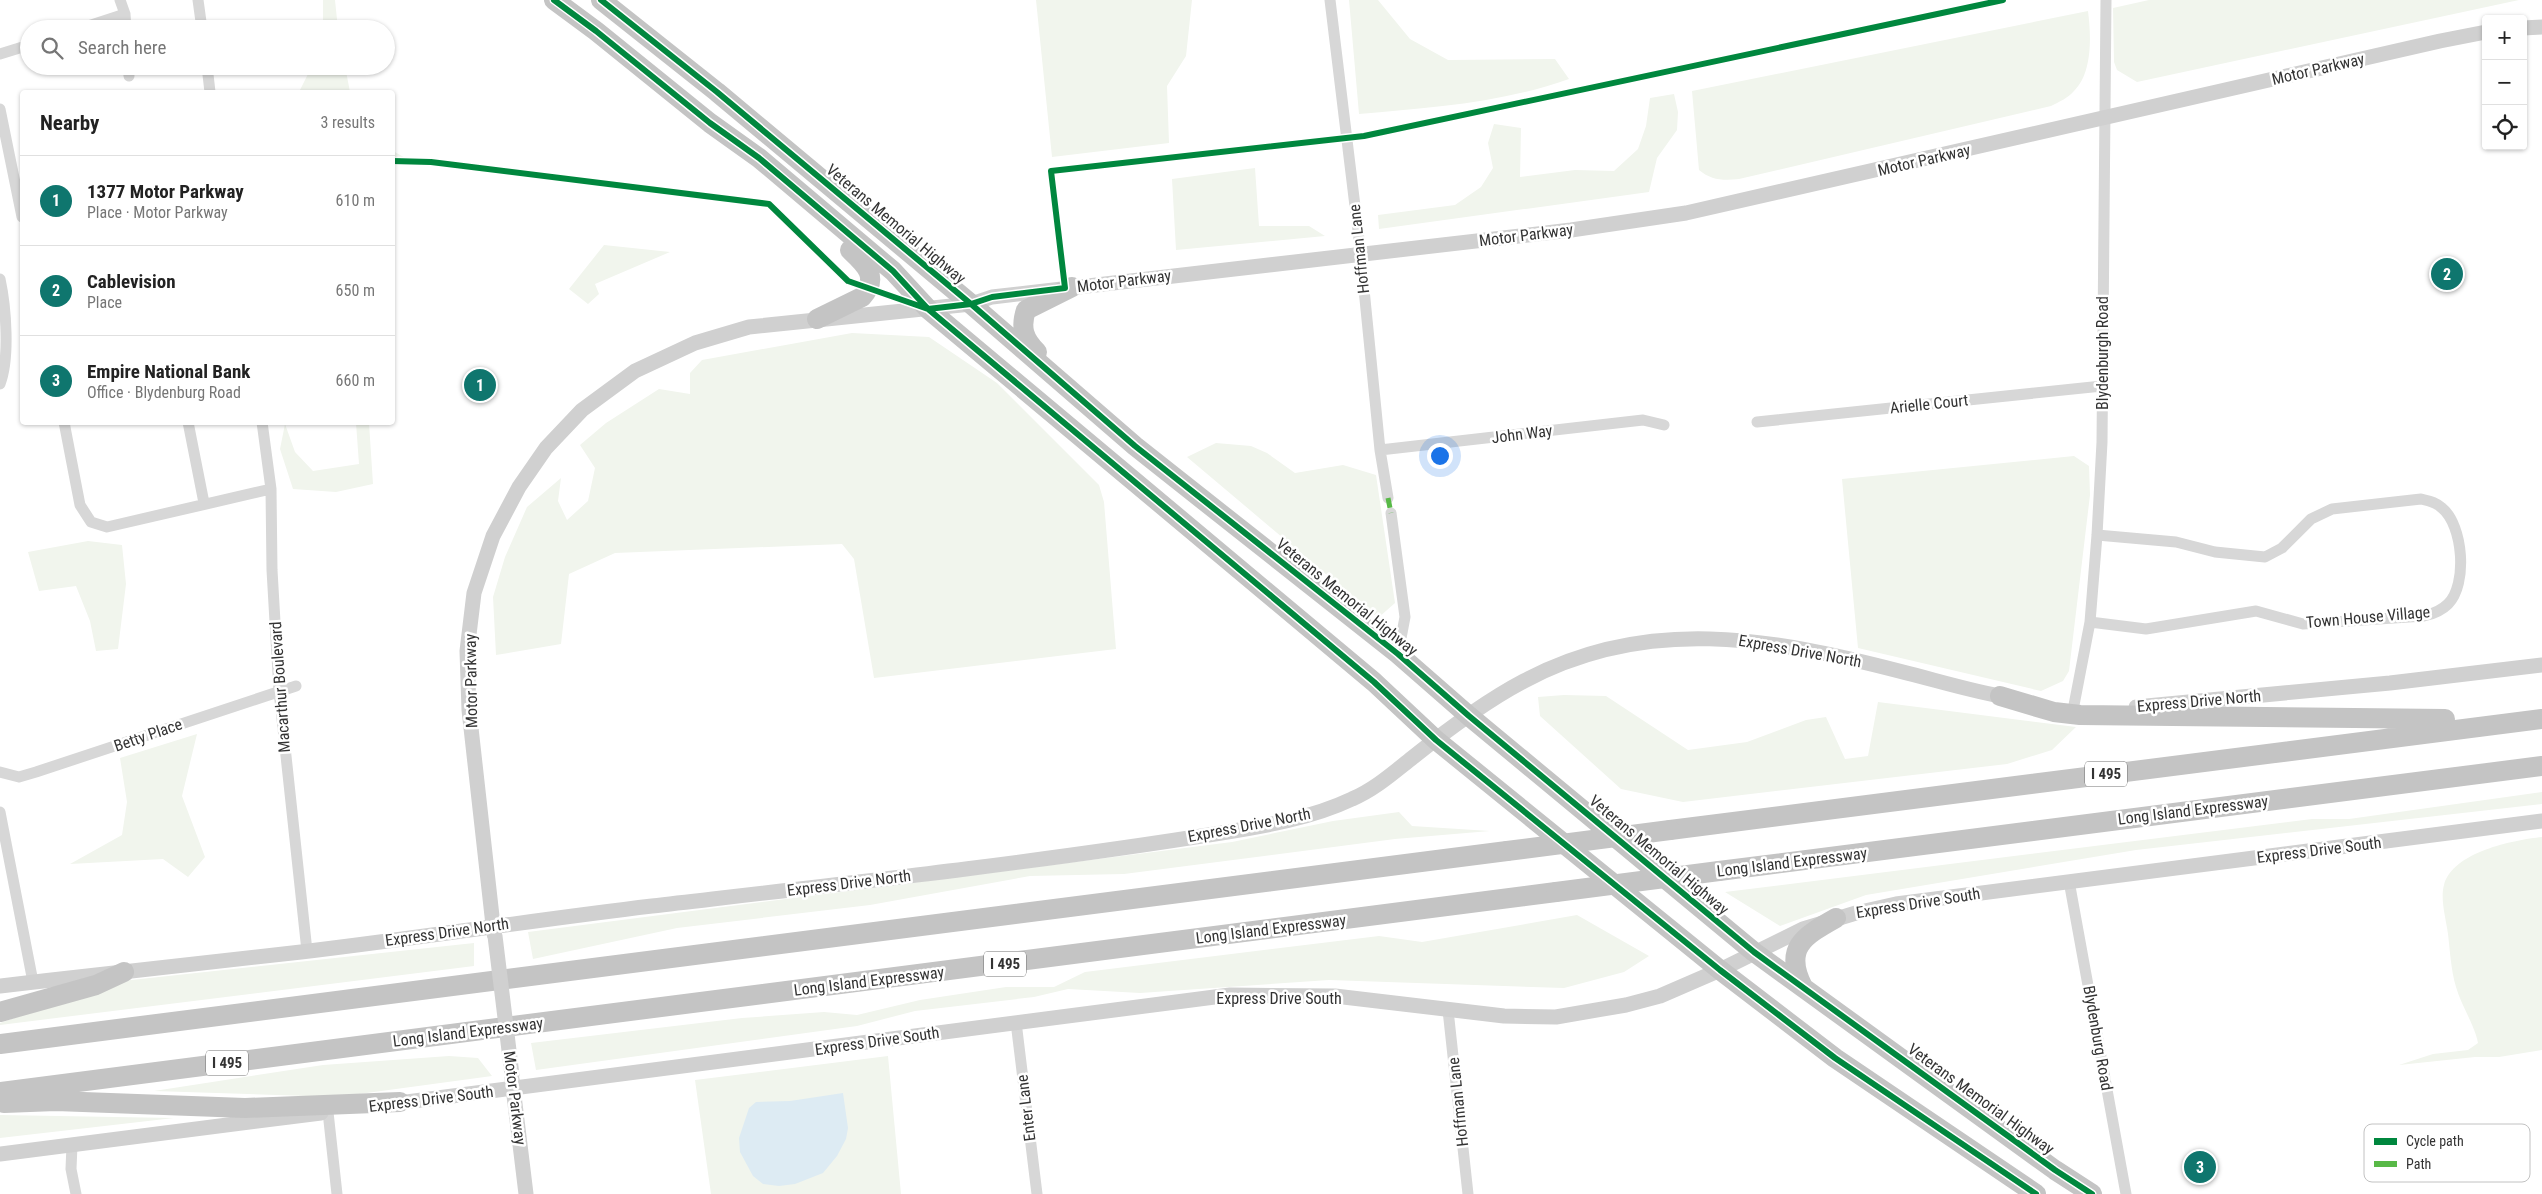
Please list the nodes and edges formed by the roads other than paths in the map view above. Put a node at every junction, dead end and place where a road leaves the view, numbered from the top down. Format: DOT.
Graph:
graph roads {
  1 [pos="120,0"];
  2 [pos="198,0"];
  3 [pos="554,0"];
  4 [pos="600,0"];
  5 [pos="1330,0"];
  6 [pos="2106,0"];
  7 [pos="125,14"];
  8 [pos="107,20"];
  9 [pos="125,20"];
  10 [pos="201,20"];
  11 [pos="2542,27"];
  12 [pos="2527,28"];
  13 [pos="2482,33"];
  14 [pos="20,48"];
  15 [pos="0,54"];
  16 [pos="208,75"];
  17 [pos="210,90"];
  18 [pos="0,109"];
  19 [pos="2105,118"];
  20 [pos="2,124"];
  21 [pos="793,188"];
  22 [pos="20,208"];
  23 [pos="1360,254"];
  24 [pos="0,279"];
  25 [pos="1072,287"];
  26 [pos="2,295"];
  27 [pos="971,304"];
  28 [pos="928,309"];
  29 [pos="817,319"];
  30 [pos="0,384"];
  31 [pos="2102,386"];
  32 [pos="1094,411"];
  33 [pos="1757,422"];
  34 [pos="65,425"];
  35 [pos="189,425"];
  36 [pos="262,425"];
  37 [pos="1664,425"];
  38 [pos="1380,450"];
  39 [pos="271,489"];
  40 [pos="1388,498"];
  41 [pos="204,502"];
  42 [pos="1391,513"];
  43 [pos="2097,535"];
  44 [pos="2090,622"];
  45 [pos="1398,654"];
  46 [pos="2542,664"];
  47 [pos="296,686"];
  48 [pos="279,691"];
  49 [pos="2000,696"];
  50 [pos="2074,705"];
  51 [pos="2542,712"];
  52 [pos="1469,716"];
  53 [pos="2542,719"];
  54 [pos="1436,740"];
  55 [pos="2542,766"];
  56 [pos="0,772"];
  57 [pos="0,812"];
  58 [pos="2542,821"];
  59 [pos="2069,881"];
  60 [pos="1836,918"];
  61 [pos="494,931"];
  62 [pos="307,951"];
  63 [pos="1754,952"];
  64 [pos="1720,970"];
  65 [pos="124,972"];
  66 [pos="33,982"];
  67 [pos="0,986"];
  68 [pos="1803,987"];
  69 [pos="1448,1010"];
  70 [pos="0,1012"];
  71 [pos="1016,1022"];
  72 [pos="0,1044"];
  73 [pos="512,1081"];
  74 [pos="0,1092"];
  75 [pos="400,1102"];
  76 [pos="0,1103"];
  77 [pos="328,1112"];
  78 [pos="72,1145"];
  79 [pos="0,1154"];
  80 [pos="76,1194"];
  81 [pos="337,1194"];
  82 [pos="526,1194"];
  83 [pos="1037,1194"];
  84 [pos="1468,1194"];
  85 [pos="2036,1194"];
  86 [pos="2092,1194"];
  87 [pos="2126,1194"];
  1 -- 7 [label="street"];
  2 -- 10 [label="street"];
  3 -- 21 [label="highway"];
  4 -- 27 [label="highway, Veterans Memorial Highway"];
  5 -- 23 [label="street, Hoffman Lane"];
  6 -- 19 [label="street, Blydenburgh Road"];
  7 -- 8 [label="street"];
  7 -- 9 [label="street"];
  11 -- 12 [label="main road"];
  13 -- 19 [label="main road, Motor Parkway"];
  14 -- 15 [label="street"];
  16 -- 17 [label="street"];
  18 -- 20 [label="street"];
  19 -- 23 [label="main road, Motor Parkway"];
  19 -- 31 [label="street, Blydenburgh Road"];
  20 -- 22 [label="street"];
  21 -- 28 [label="highway"];
  21 -- 29 [label="highway"];
  23 -- 25 [label="main road, Motor Parkway"];
  23 -- 38 [label="street, Hoffman Lane"];
  24 -- 26 [label="street"];
  25 -- 27 [label="main road, Motor Parkway"];
  25 -- 32 [label="highway"];
  26 -- 30 [label="street"];
  27 -- 28 [label="main road, Motor Parkway"];
  27 -- 32 [label="highway, Veterans Memorial Highway"];
  28 -- 29 [label="main road, Motor Parkway"];
  28 -- 54 [label="highway"];
  29 -- 61 [label="main road, Motor Parkway"];
  31 -- 33 [label="street, Arielle Court"];
  31 -- 43 [label="street, Blydenburgh Road"];
  32 -- 45 [label="highway, Veterans Memorial Highway"];
  34 -- 41 [label="street"];
  35 -- 41 [label="street"];
  36 -- 39 [label="street, Macarthur Boulevard"];
  37 -- 38 [label="street, John Way"];
  38 -- 40 [label="street, Hoffman Lane"];
  39 -- 41 [label="street"];
  39 -- 48 [label="street, Macarthur Boulevard"];
  42 -- 45 [label="street"];
  43 -- 44 [label="street, Blydenburgh Road"];
  43 -- 44 [label="street, Town House Village"];
  44 -- 50 [label="street, Blydenburgh Road"];
  45 -- 52 [label="highway, Veterans Memorial Highway"];
  46 -- 50 [label="main road, Express Drive North"];
  47 -- 48 [label="street, Betty Place"];
  48 -- 56 [label="street, Betty Place"];
  48 -- 62 [label="street, Macarthur Boulevard"];
  49 -- 50 [label="main road, Express Drive North"];
  49 -- 51 [label="highway"];
  49 -- 52 [label="main road, Express Drive North"];
  52 -- 54 [label="main road, Express Drive North"];
  52 -- 63 [label="highway, Veterans Memorial Highway"];
  53 -- 72 [label="highway, I 495, bridge"];
  54 -- 61 [label="main road, Express Drive North"];
  54 -- 64 [label="highway"];
  55 -- 74 [label="highway, Long Island Expressway / I 495, bridge"];
  57 -- 66 [label="street"];
  58 -- 59 [label="main road, Express Drive South"];
  59 -- 60 [label="main road, Express Drive South"];
  59 -- 87 [label="street, Blydenburg Road"];
  60 -- 63 [label="main road, Express Drive South"];
  60 -- 68 [label="highway"];
  61 -- 62 [label="main road, Express Drive North"];
  61 -- 73 [label="main road, Motor Parkway, bridge"];
  62 -- 65 [label="main road, Express Drive North"];
  63 -- 64 [label="main road, Express Drive South"];
  63 -- 68 [label="highway, Veterans Memorial Highway"];
  64 -- 69 [label="main road, Express Drive South"];
  64 -- 85 [label="highway"];
  65 -- 66 [label="main road, Express Drive North"];
  65 -- 70 [label="highway"];
  66 -- 67 [label="main road, Express Drive North"];
  68 -- 86 [label="highway, Veterans Memorial Highway"];
  69 -- 71 [label="main road, Express Drive South"];
  69 -- 84 [label="street, Hoffman Lane"];
  71 -- 73 [label="main road, Express Drive South"];
  71 -- 83 [label="street, Enter Lane"];
  73 -- 75 [label="main road, Express Drive South"];
  73 -- 82 [label="main road, Motor Parkway"];
  75 -- 76 [label="highway"];
  75 -- 77 [label="main road, Express Drive South"];
  77 -- 78 [label="main road, Express Drive South"];
  77 -- 81 [label="street"];
  78 -- 79 [label="main road, Express Drive South"];
  78 -- 80 [label="street"];
}
